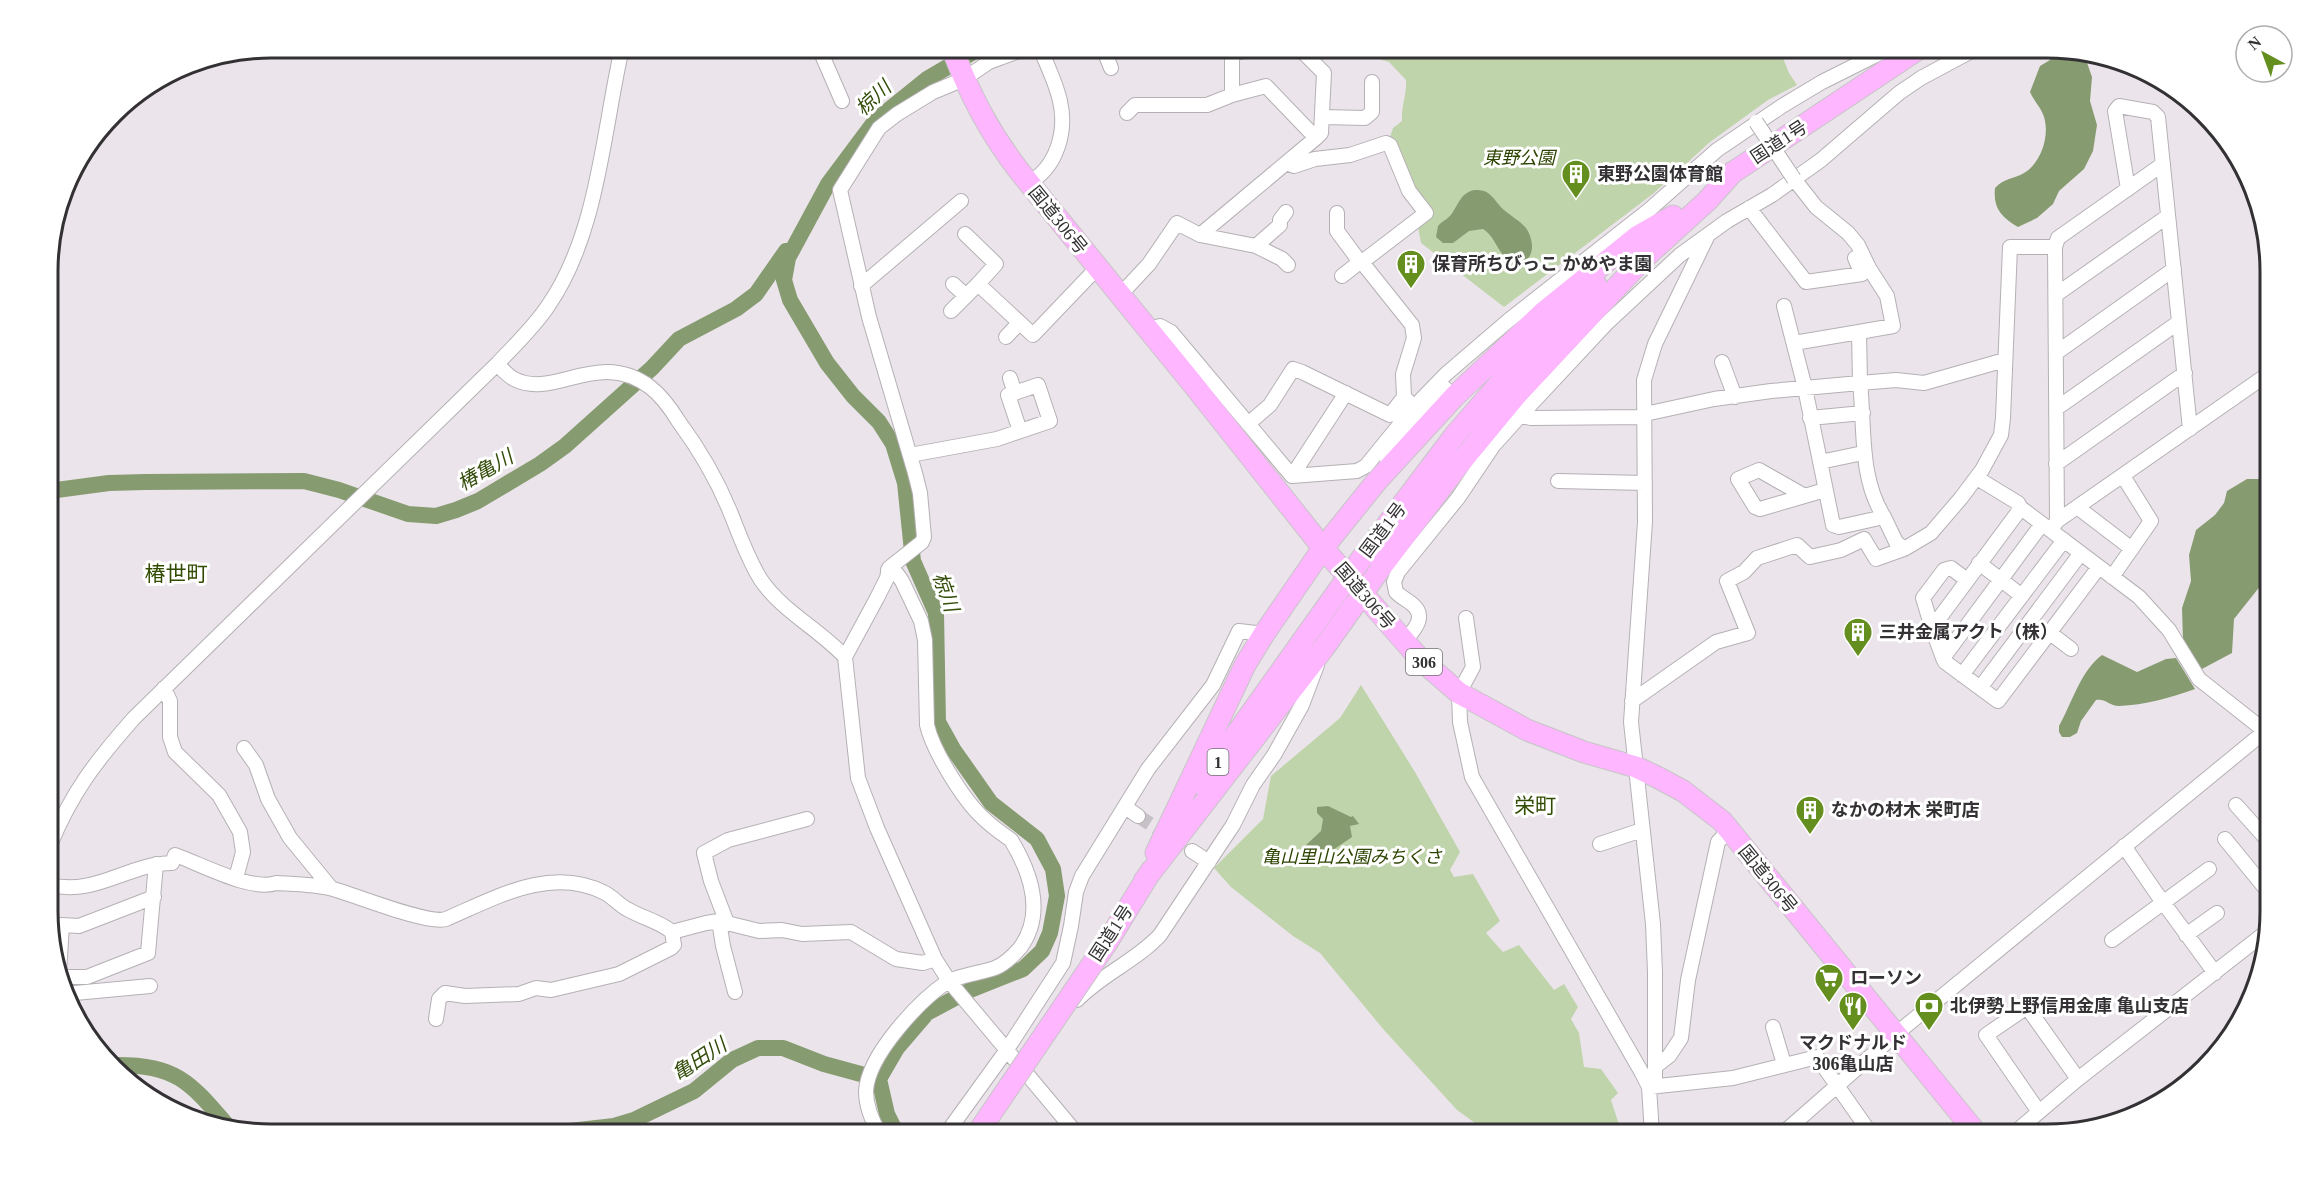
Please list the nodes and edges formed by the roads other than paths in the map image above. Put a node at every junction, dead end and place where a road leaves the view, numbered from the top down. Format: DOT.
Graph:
graph roads {
  1 [pos="620,58"];
  2 [pos="823,58"];
  3 [pos="956,58"];
  4 [pos="1000,58"];
  5 [pos="1044,58"];
  6 [pos="1107,58"];
  7 [pos="1232,58"];
  8 [pos="1309,58"];
  9 [pos="1870,58"];
  10 [pos="1905,58"];
  11 [pos="1958,58"];
  12 [pos="1111,68"];
  13 [pos="963,79"];
  14 [pos="1372,82"];
  15 [pos="1232,95"];
  16 [pos="842,101"];
  17 [pos="1127,113"];
  18 [pos="1323,117"];
  19 [pos="1756,122"];
  20 [pos="1316,138"];
  21 [pos="1286,163"];
  22 [pos="2163,164"];
  23 [pos="1733,172"];
  24 [pos="1028,183"];
  25 [pos="1794,184"];
  26 [pos="2128,189"];
  27 [pos="961,201"];
  28 [pos="1749,208"];
  29 [pos="1286,212"];
  30 [pos="1337,213"];
  31 [pos="1673,216"];
  32 [pos="2168,216"];
  33 [pos="1709,233"];
  34 [pos="965,234"];
  35 [pos="1200,235"];
  36 [pos="1256,246"];
  37 [pos="2055,247"];
  38 [pos="1361,262"];
  39 [pos="1288,265"];
  40 [pos="1097,268"];
  41 [pos="2174,269"];
  42 [pos="1342,276"];
  43 [pos="953,284"];
  44 [pos="978,284"];
  45 [pos="861,286"];
  46 [pos="2056,294"];
  47 [pos="1120,295"];
  48 [pos="966,296"];
  49 [pos="1784,306"];
  50 [pos="951,311"];
  51 [pos="1509,320"];
  52 [pos="1019,322"];
  53 [pos="2179,322"];
  54 [pos="1148,329"];
  55 [pos="1859,332"];
  56 [pos="1006,338"];
  57 [pos="1794,343"];
  58 [pos="2056,352"];
  59 [pos="2005,360"];
  60 [pos="1722,362"];
  61 [pos="496,364"];
  62 [pos="2185,373"];
  63 [pos="1010,378"];
  64 [pos="2260,380"];
  65 [pos="1860,383"];
  66 [pos="1805,388"];
  67 [pos="1015,393"];
  68 [pos="1346,393"];
  69 [pos="1735,397"];
  70 [pos="1409,402"];
  71 [pos="2057,408"];
  72 [pos="1863,413"];
  73 [pos="1645,415"];
  74 [pos="1520,416"];
  75 [pos="1810,418"];
  76 [pos="1248,424"];
  77 [pos="2190,429"];
  78 [pos="1020,431"];
  79 [pos="1863,453"];
  80 [pos="910,455"];
  81 [pos="1820,462"];
  82 [pos="2056,464"];
  83 [pos="1292,476"];
  84 [pos="2123,476"];
  85 [pos="1977,478"];
  86 [pos="1558,481"];
  87 [pos="1376,482"];
  88 [pos="1645,483"];
  89 [pos="1825,490"];
  90 [pos="1803,495"];
  91 [pos="2077,507"];
  92 [pos="2021,508"];
  93 [pos="1884,517"];
  94 [pos="2050,525"];
  95 [pos="2064,540"];
  96 [pos="1323,548"];
  97 [pos="1904,549"];
  98 [pos="2132,549"];
  99 [pos="2081,553"];
  100 [pos="1979,563"];
  101 [pos="890,567"];
  102 [pos="2099,567"];
  103 [pos="2112,577"];
  104 [pos="2001,579"];
  105 [pos="1967,580"];
  106 [pos="1363,594"];
  107 [pos="2019,600"];
  108 [pos="1466,618"];
  109 [pos="2033,618"];
  110 [pos="1932,628"];
  111 [pos="2050,633"];
  112 [pos="1264,634"];
  113 [pos="1404,642"];
  114 [pos="1323,649"];
  115 [pos="2071,649"];
  116 [pos="845,657"];
  117 [pos="1943,658"];
  118 [pos="1962,675"];
  119 [pos="164,688"];
  120 [pos="1980,688"];
  121 [pos="1459,693"];
  122 [pos="1632,701"];
  123 [pos="2260,726"];
  124 [pos="2260,738"];
  125 [pos="244,748"];
  126 [pos="1636,767"];
  127 [pos="2236,805"];
  128 [pos="1125,807"];
  129 [pos="1138,816"];
  130 [pos="807,819"];
  131 [pos="58,827"];
  132 [pos="1642,830"];
  133 [pos="1729,830"];
  134 [pos="2260,832"];
  135 [pos="2225,839"];
  136 [pos="1600,844"];
  137 [pos="2124,846"];
  138 [pos="1192,851"];
  139 [pos="1209,862"];
  140 [pos="156,864"];
  141 [pos="2209,869"];
  142 [pos="236,878"];
  143 [pos="1144,881"];
  144 [pos="2260,882"];
  145 [pos="58,886"];
  146 [pos="331,888"];
  147 [pos="153,897"];
  148 [pos="2164,903"];
  149 [pos="2217,913"];
  150 [pos="723,922"];
  151 [pos="672,932"];
  152 [pos="2186,935"];
  153 [pos="2258,939"];
  154 [pos="2112,940"];
  155 [pos="61,942"];
  156 [pos="935,959"];
  157 [pos="2215,973"];
  158 [pos="69,976"];
  159 [pos="949,981"];
  160 [pos="150,986"];
  161 [pos="735,992"];
  162 [pos="75,993"];
  163 [pos="436,1019"];
  164 [pos="1773,1027"];
  165 [pos="1896,1034"];
  166 [pos="1006,1051"];
  167 [pos="1784,1064"];
  168 [pos="1656,1066"];
  169 [pos="1029,1078"];
  170 [pos="2078,1079"];
  171 [pos="1837,1084"];
  172 [pos="1652,1086"];
  173 [pos="2039,1112"];
  174 [pos="874,1124"];
  175 [pos="953,1124"];
  176 [pos="984,1124"];
  177 [pos="994,1124"];
  178 [pos="1068,1124"];
  179 [pos="1652,1124"];
  180 [pos="1793,1124"];
  181 [pos="1864,1124"];
  182 [pos="1969,1124"];
  183 [pos="2025,1124"];
  1 -- 61 [label="street"];
  2 -- 16 [label="street"];
  3 -- 13 [label="highway, 国道306号 / 306"];
  4 -- 13 [label="street"];
  5 -- 24 [label="street"];
  6 -- 12 [label="street"];
  7 -- 15 [label="street"];
  8 -- 18 [label="street"];
  9 -- 19 [label="street"];
  10 -- 23 [label="highway, 国道1号 / 1"];
  11 -- 25 [label="street"];
  13 -- 24 [label="highway, 国道306号 / 306"];
  13 -- 45 [label="street"];
  14 -- 18 [label="street"];
  15 -- 17 [label="street"];
  15 -- 20 [label="street"];
  18 -- 20 [label="street"];
  19 -- 25 [label="street, bridge"];
  19 -- 51 [label="street"];
  20 -- 21 [label="street"];
  21 -- 35 [label="street"];
  21 -- 38 [label="street"];
  22 -- 26 [label="street"];
  22 -- 26 [label="street"];
  22 -- 32 [label="street"];
  23 -- 31 [label="highway, 国道1号 / 1"];
  23 -- 106 [label="highway"];
  24 -- 40 [label="highway, 国道306号 / 306"];
  25 -- 28 [label="street"];
  25 -- 28 [label="street"];
  25 -- 55 [label="street"];
  26 -- 37 [label="street"];
  27 -- 45 [label="street"];
  28 -- 33 [label="street"];
  29 -- 36 [label="street"];
  30 -- 38 [label="street"];
  31 -- 87 [label="highway"];
  31 -- 143 [label="highway, 国道1号 / 1, bridge"];
  32 -- 41 [label="street"];
  32 -- 46 [label="street"];
  33 -- 73 [label="street"];
  33 -- 74 [label="street"];
  34 -- 44 [label="street"];
  35 -- 36 [label="street"];
  35 -- 47 [label="street"];
  36 -- 39 [label="street"];
  37 -- 46 [label="street"];
  37 -- 59 [label="street"];
  38 -- 42 [label="street"];
  38 -- 70 [label="street"];
  40 -- 47 [label="highway, 国道306号 / 306"];
  40 -- 52 [label="street"];
  41 -- 53 [label="street"];
  41 -- 58 [label="street"];
  43 -- 48 [label="street"];
  44 -- 48 [label="street"];
  44 -- 52 [label="street"];
  45 -- 80 [label="street"];
  46 -- 58 [label="street"];
  47 -- 54 [label="highway, 国道306号 / 306"];
  48 -- 50 [label="street"];
  49 -- 57 [label="street"];
  51 -- 70 [label="street"];
  51 -- 87 [label="street"];
  52 -- 56 [label="street"];
  53 -- 62 [label="street"];
  53 -- 71 [label="street"];
  54 -- 76 [label="street"];
  54 -- 96 [label="highway, 国道306号 / 306"];
  55 -- 57 [label="street"];
  55 -- 65 [label="street"];
  57 -- 66 [label="street"];
  58 -- 71 [label="street"];
  59 -- 65 [label="street"];
  59 -- 85 [label="street"];
  60 -- 69 [label="street"];
  61 -- 116 [label="street"];
  61 -- 119 [label="street"];
  62 -- 77 [label="street"];
  62 -- 82 [label="street"];
  63 -- 67 [label="street"];
  64 -- 77 [label="street"];
  65 -- 66 [label="street"];
  65 -- 72 [label="street"];
  66 -- 69 [label="street"];
  66 -- 75 [label="street"];
  67 -- 78 [label="street"];
  67 -- 78 [label="street"];
  68 -- 70 [label="street"];
  68 -- 76 [label="street"];
  68 -- 83 [label="street"];
  69 -- 73 [label="street"];
  70 -- 83 [label="street"];
  71 -- 82 [label="street"];
  72 -- 75 [label="street"];
  72 -- 79 [label="street"];
  73 -- 74 [label="street"];
  73 -- 88 [label="street"];
  74 -- 113 [label="street"];
  75 -- 81 [label="street"];
  76 -- 83 [label="street"];
  77 -- 84 [label="street"];
  78 -- 80 [label="street"];
  79 -- 81 [label="street"];
  79 -- 93 [label="street"];
  80 -- 101 [label="street"];
  81 -- 89 [label="street"];
  82 -- 94 [label="street"];
  84 -- 91 [label="street"];
  84 -- 98 [label="street"];
  85 -- 92 [label="street"];
  85 -- 97 [label="street"];
  86 -- 88 [label="street"];
  87 -- 96 [label="highway"];
  88 -- 122 [label="street"];
  89 -- 90 [label="street"];
  89 -- 93 [label="street"];
  91 -- 94 [label="street"];
  91 -- 98 [label="street"];
  92 -- 94 [label="street"];
  92 -- 100 [label="street"];
  93 -- 97 [label="street"];
  94 -- 95 [label="street"];
  94 -- 104 [label="street"];
  95 -- 99 [label="street"];
  95 -- 107 [label="street"];
  96 -- 106 [label="highway, 国道306号 / 306"];
  96 -- 112 [label="highway"];
  97 -- 122 [label="street"];
  98 -- 103 [label="street"];
  99 -- 102 [label="street"];
  99 -- 109 [label="street"];
  100 -- 104 [label="street"];
  100 -- 105 [label="street"];
  101 -- 116 [label="street"];
  101 -- 159 [label="street"];
  102 -- 103 [label="street"];
  102 -- 111 [label="street"];
  103 -- 123 [label="street"];
  104 -- 107 [label="street"];
  104 -- 117 [label="street"];
  105 -- 110 [label="street"];
  105 -- 110 [label="street"];
  106 -- 113 [label="highway, 国道306号 / 306"];
  106 -- 114 [label="highway"];
  107 -- 109 [label="street"];
  107 -- 118 [label="street"];
  108 -- 121 [label="street"];
  109 -- 111 [label="street"];
  109 -- 120 [label="street"];
  110 -- 117 [label="street"];
  111 -- 115 [label="street"];
  111 -- 120 [label="street"];
  112 -- 128 [label="street"];
  112 -- 143 [label="highway"];
  113 -- 121 [label="highway, 国道306号 / 306"];
  114 -- 139 [label="street"];
  114 -- 143 [label="highway"];
  116 -- 156 [label="street"];
  117 -- 118 [label="street"];
  118 -- 120 [label="street"];
  119 -- 131 [label="street"];
  119 -- 142 [label="street"];
  121 -- 126 [label="highway, 国道306号 / 306"];
  121 -- 172 [label="street"];
  122 -- 126 [label="street"];
  124 -- 137 [label="street"];
  125 -- 146 [label="street"];
  126 -- 132 [label="street"];
  126 -- 133 [label="highway, 国道306号 / 306"];
  127 -- 134 [label="street"];
  128 -- 129 [label="street"];
  128 -- 166 [label="street"];
  130 -- 150 [label="street"];
  132 -- 136 [label="street"];
  132 -- 168 [label="street"];
  133 -- 165 [label="highway, 国道306号 / 306"];
  133 -- 168 [label="street"];
  135 -- 144 [label="street"];
  137 -- 148 [label="street"];
  137 -- 165 [label="street"];
  138 -- 139 [label="street"];
  139 -- 169 [label="street"];
  140 -- 142 [label="street"];
  140 -- 145 [label="street"];
  140 -- 147 [label="street"];
  141 -- 148 [label="street"];
  142 -- 146 [label="street"];
  143 -- 176 [label="highway, 国道1号 / 1, bridge"];
  146 -- 151 [label="street"];
  147 -- 155 [label="street"];
  147 -- 158 [label="street"];
  148 -- 152 [label="street"];
  148 -- 154 [label="street"];
  149 -- 152 [label="street"];
  150 -- 151 [label="street"];
  150 -- 156 [label="street"];
  150 -- 161 [label="street"];
  151 -- 163 [label="street"];
  152 -- 157 [label="street"];
  153 -- 157 [label="street"];
  156 -- 159 [label="street"];
  157 -- 170 [label="street"];
  159 -- 166 [label="street"];
  159 -- 174 [label="street"];
  160 -- 162 [label="street"];
  164 -- 167 [label="street"];
  165 -- 171 [label="street"];
  165 -- 182 [label="highway, 国道306号 / 306"];
  166 -- 169 [label="street"];
  166 -- 175 [label="street"];
  167 -- 171 [label="street"];
  167 -- 172 [label="street"];
  168 -- 172 [label="street"];
  169 -- 177 [label="street"];
  169 -- 178 [label="street"];
  170 -- 173 [label="street"];
  170 -- 173 [label="street"];
  171 -- 180 [label="street"];
  171 -- 181 [label="street"];
  172 -- 179 [label="street"];
  173 -- 183 [label="street"];
}
